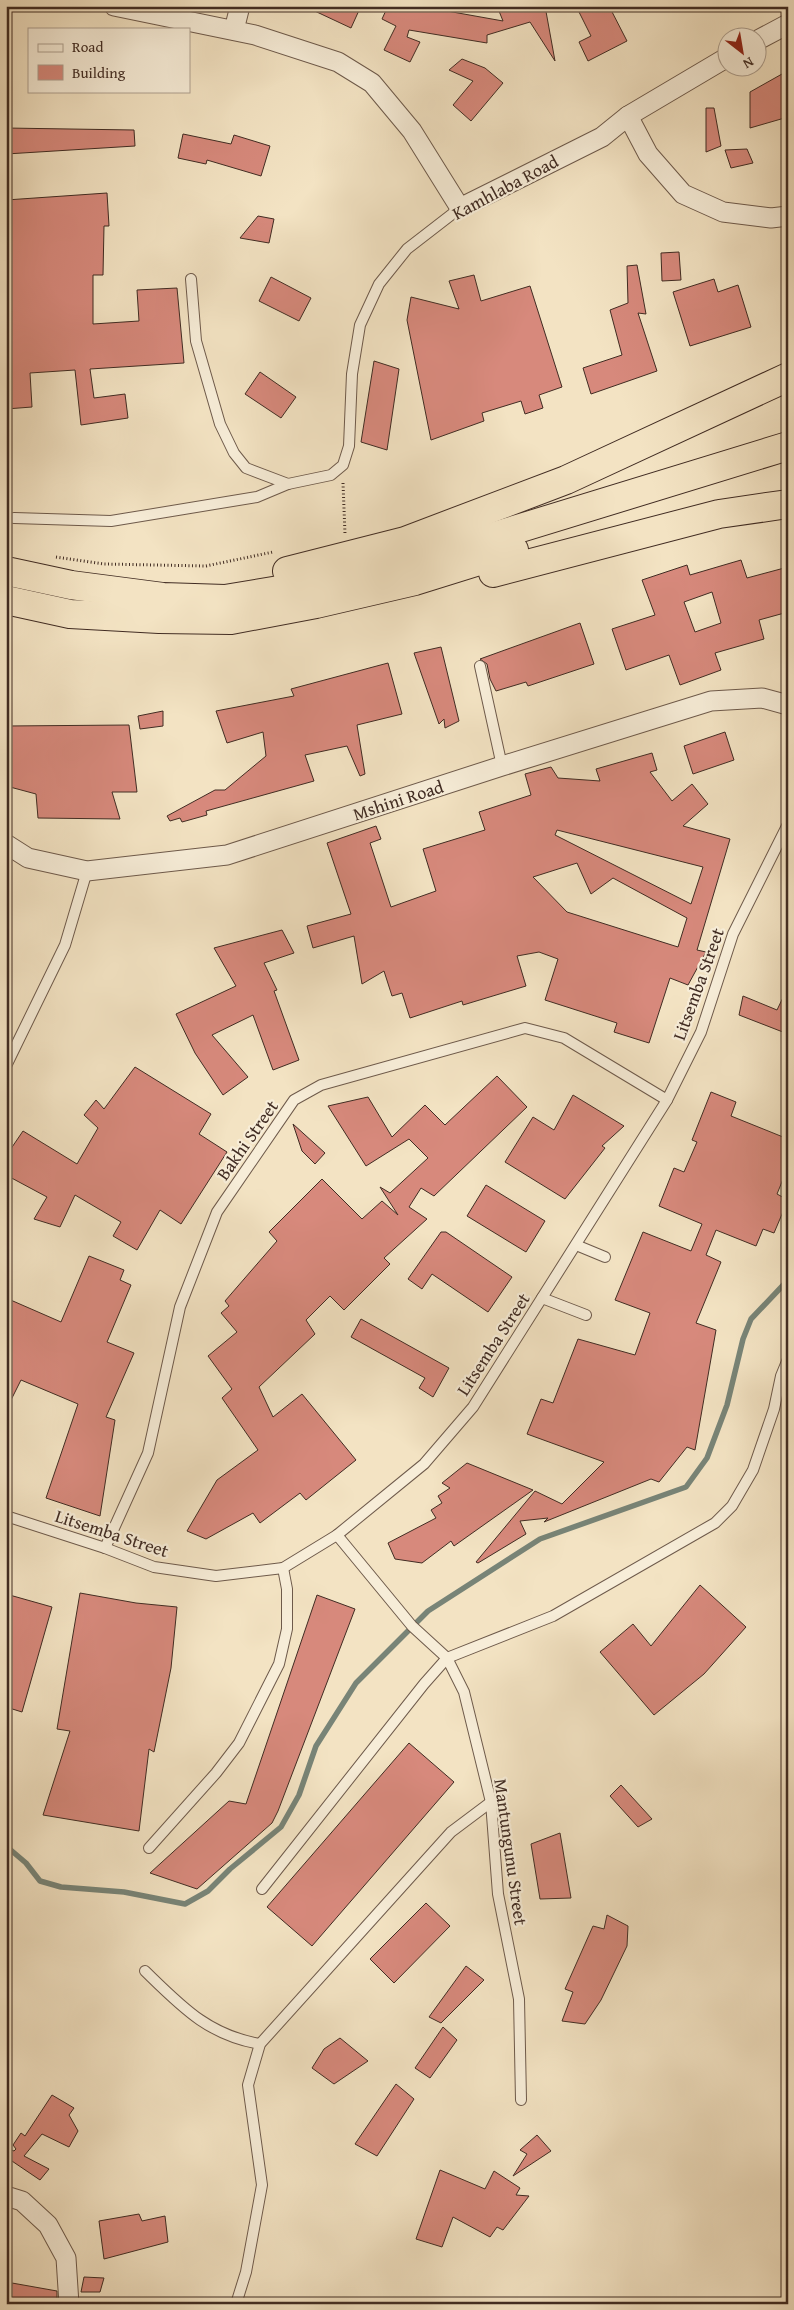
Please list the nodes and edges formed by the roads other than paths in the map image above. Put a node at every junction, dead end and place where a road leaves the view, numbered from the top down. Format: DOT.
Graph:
graph roads {
  1 [pos="114,6"];
  2 [pos="240,6"];
  3 [pos="788,24"];
  4 [pos="234,30"];
  5 [pos="766,36"];
  6 [pos="716,64"];
  7 [pos="628,116"];
  8 [pos="460,208"];
  9 [pos="788,216"];
  10 [pos="191,279"];
  11 [pos="788,377"];
  12 [pos="788,446"];
  13 [pos="788,466"];
  14 [pos="288,484"];
  15 [pos="788,504"];
  16 [pos="14,518"];
  17 [pos="6,571"];
  18 [pos="163,597"];
  19 [pos="6,600"];
  20 [pos="231,620"];
  21 [pos="480,666"];
  22 [pos="788,705"];
  23 [pos="502,766"];
  24 [pos="788,824"];
  25 [pos="6,844"];
  26 [pos="87,871"];
  27 [pos="6,1066"];
  28 [pos="667,1100"];
  29 [pos="576,1245"];
  30 [pos="605,1257"];
  31 [pos="542,1298"];
  32 [pos="586,1315"];
  33 [pos="788,1359"];
  34 [pos="6,1516"];
  35 [pos="337,1535"];
  36 [pos="105,1548"];
  37 [pos="283,1568"];
  38 [pos="447,1658"];
  39 [pos="491,1802"];
  40 [pos="148,1848"];
  41 [pos="262,1889"];
  42 [pos="145,1971"];
  43 [pos="260,2044"];
  44 [pos="521,2100"];
  45 [pos="6,2196"];
  46 [pos="69,2304"];
  47 [pos="236,2304"];
  1 -- 4 [label="street"];
  2 -- 4 [label="street"];
  3 -- 5 [label="street"];
  4 -- 8 [label="street"];
  6 -- 7 [label="street, Kamhlaba Road"];
  7 -- 8 [label="street, Kamhlaba Road"];
  7 -- 9 [label="street"];
  8 -- 14 [label="lane, Kamhlaba Road"];
  10 -- 14 [label="lane"];
  11 -- 18 [label="highway"];
  12 -- 18 [label="highway"];
  13 -- 20 [label="highway"];
  14 -- 16 [label="lane"];
  15 -- 20 [label="highway"];
  17 -- 18 [label="highway"];
  19 -- 20 [label="highway"];
  21 -- 23 [label="lane"];
  22 -- 23 [label="street, Mshini Road"];
  23 -- 26 [label="street, Mshini Road"];
  24 -- 28 [label="lane, Litsemba Street"];
  25 -- 26 [label="street, Mshini Road"];
  26 -- 27 [label="lane"];
  28 -- 29 [label="lane, Litsemba Street"];
  28 -- 36 [label="lane, Bakhi Street"];
  29 -- 30 [label="lane"];
  29 -- 31 [label="lane, Litsemba Street"];
  31 -- 32 [label="lane"];
  31 -- 35 [label="lane, Litsemba Street"];
  33 -- 38 [label="lane"];
  34 -- 36 [label="lane, Litsemba Street"];
  35 -- 37 [label="lane, Litsemba Street"];
  35 -- 38 [label="lane, Mantungunu Street"];
  36 -- 37 [label="lane, Litsemba Street"];
  37 -- 40 [label="lane"];
  38 -- 39 [label="lane, Mantungunu Street"];
  38 -- 41 [label="lane"];
  39 -- 43 [label="lane"];
  39 -- 44 [label="lane, Mantungunu Street"];
  42 -- 43 [label="lane"];
  43 -- 47 [label="lane"];
  45 -- 46 [label="street"];
}
